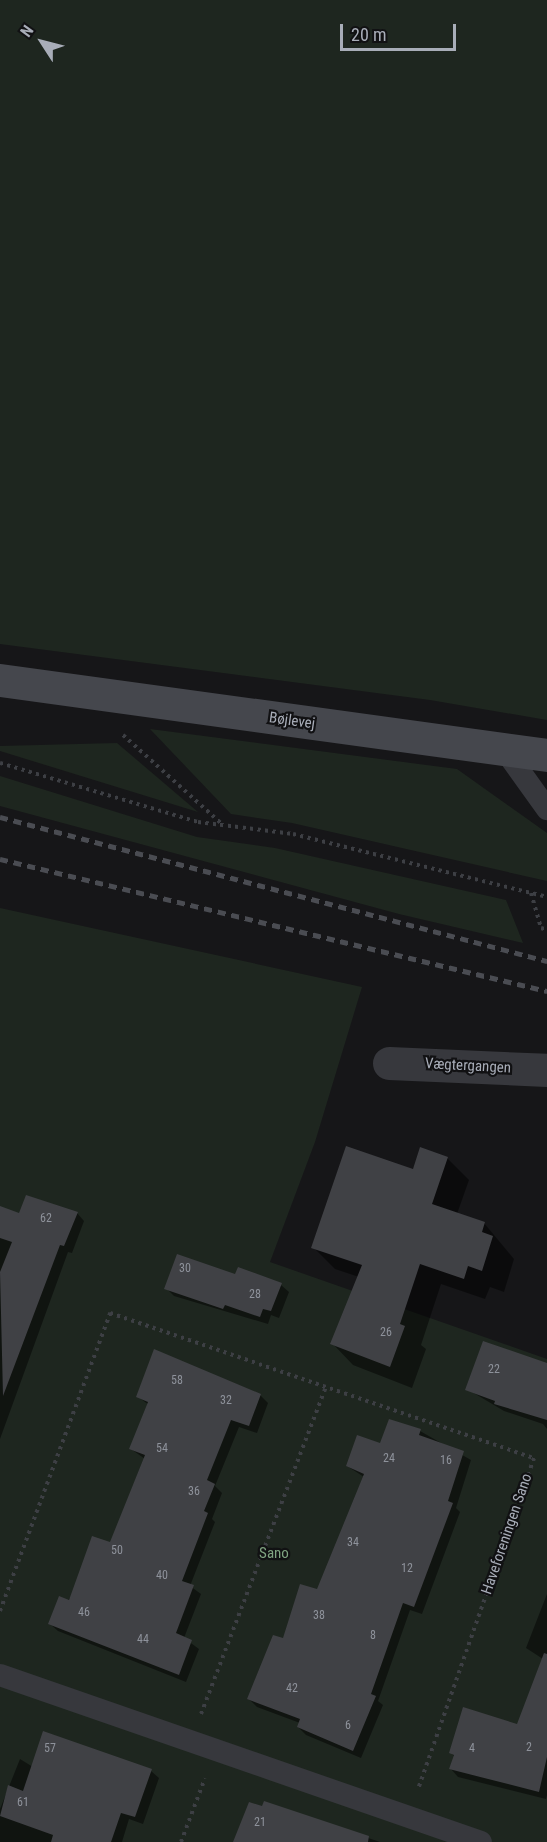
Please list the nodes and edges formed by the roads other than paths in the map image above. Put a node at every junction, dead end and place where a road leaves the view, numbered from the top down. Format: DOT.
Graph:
graph roads {
  1 [pos="0,680"];
  2 [pos="38,687"];
  3 [pos="0,696"];
  4 [pos="504,749"];
  5 [pos="547,754"];
  6 [pos="547,809"];
  7 [pos="390,1063"];
  8 [pos="547,1070"];
  9 [pos="0,1675"];
  10 [pos="482,1842"];
  1 -- 2 [label="street, Bøjlevej"];
  2 -- 3 [label="street, Bøjlevej"];
  2 -- 4 [label="street, Bøjlevej"];
  4 -- 5 [label="street, Bøjlevej"];
  4 -- 6 [label="lane"];
  7 -- 8 [label="street, Vægtergangen"];
  9 -- 10 [label="lane"];
}
